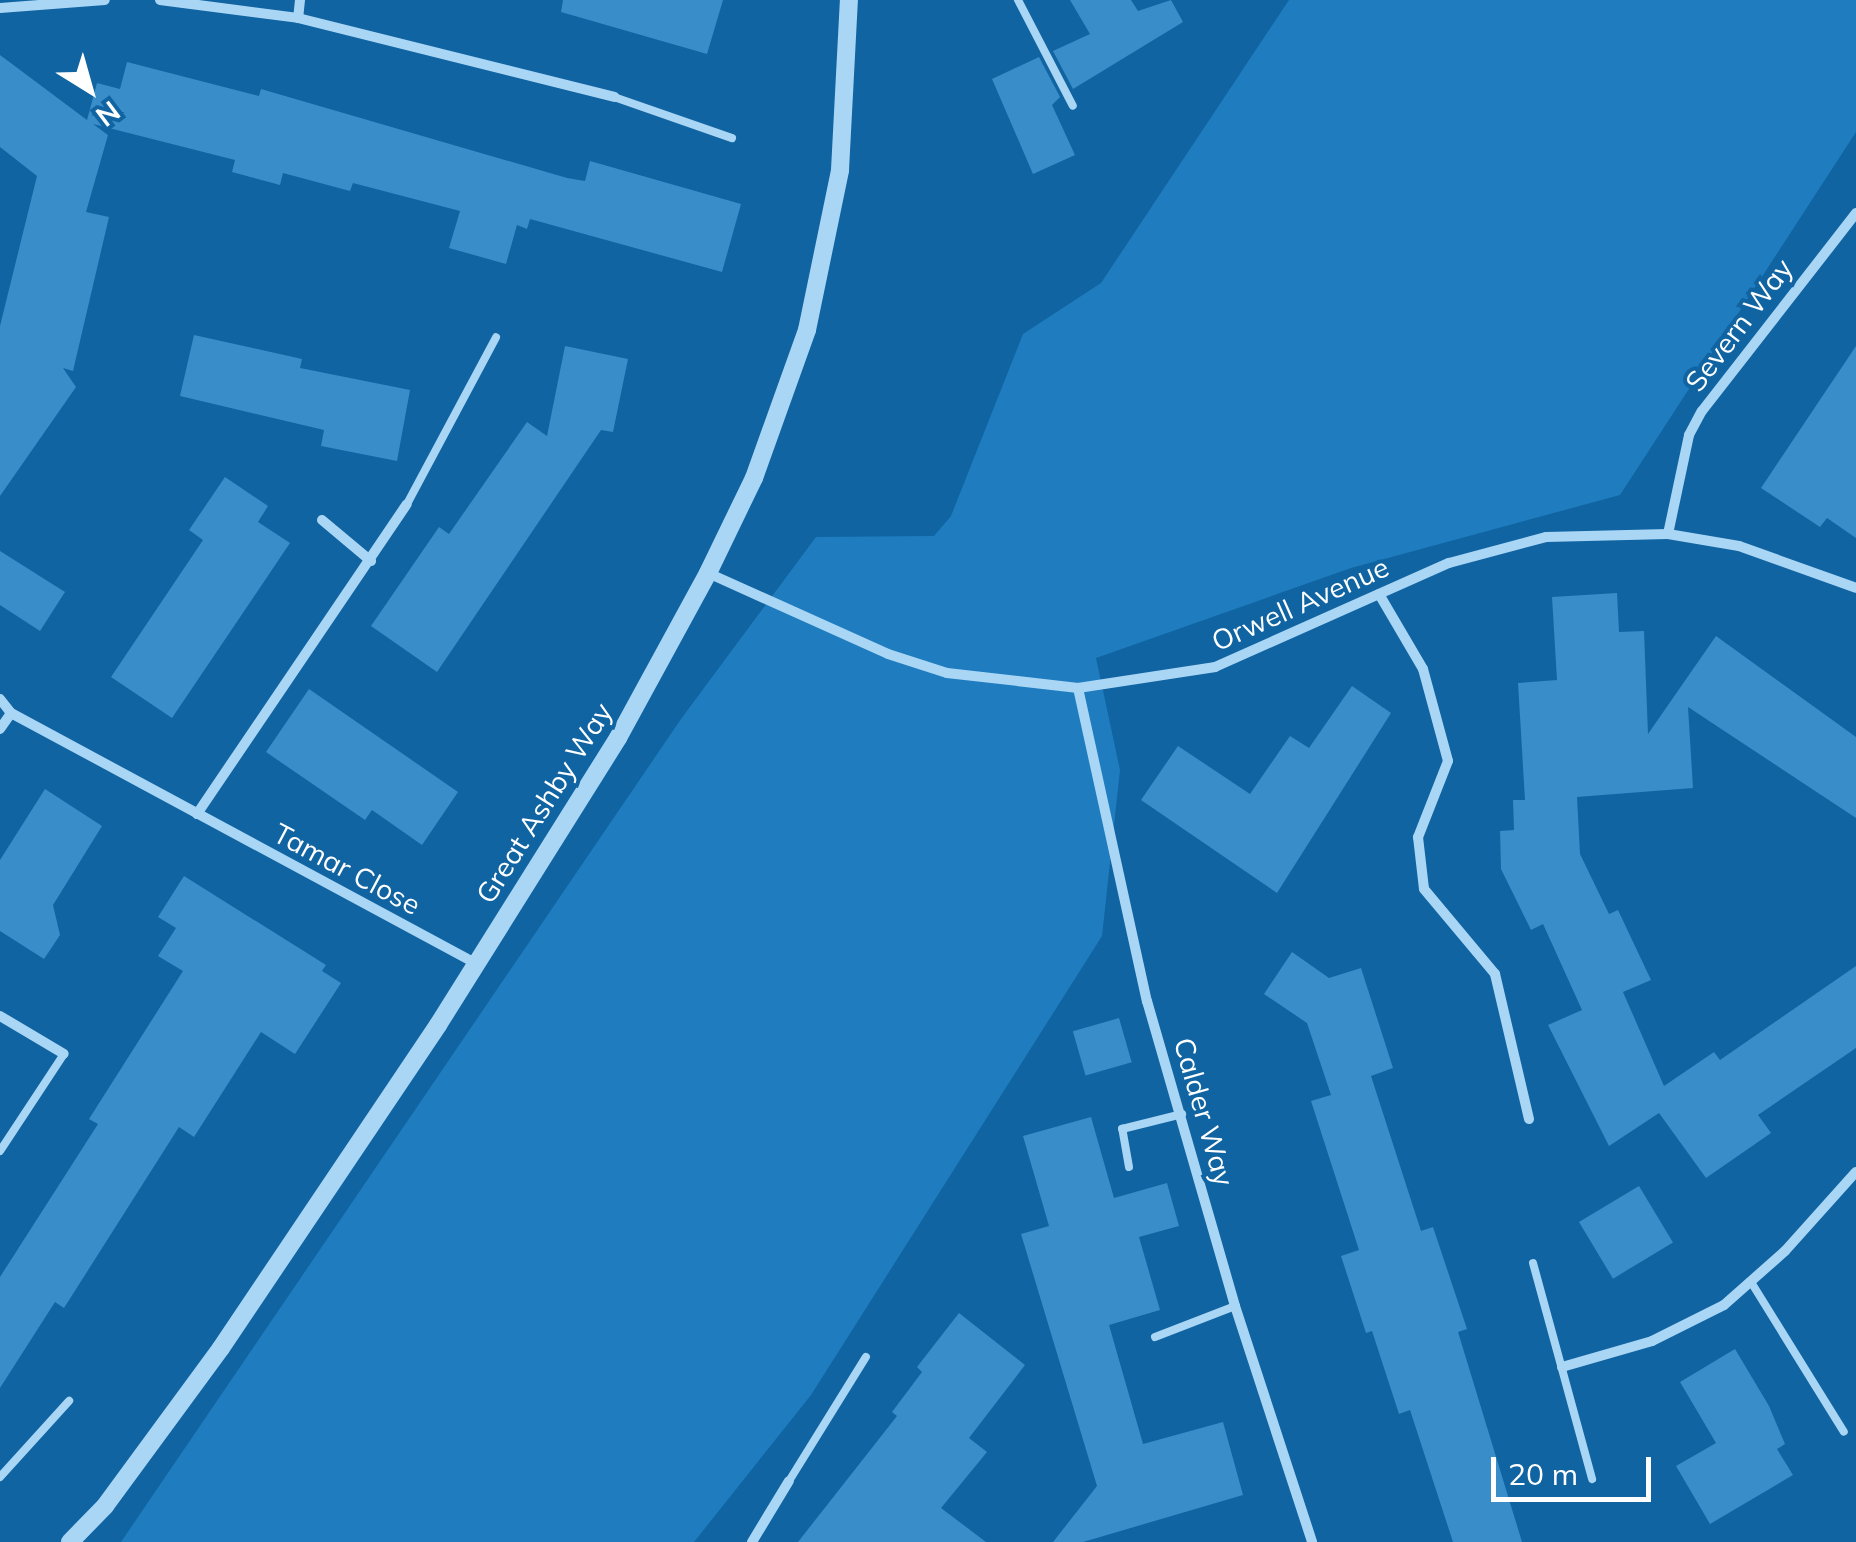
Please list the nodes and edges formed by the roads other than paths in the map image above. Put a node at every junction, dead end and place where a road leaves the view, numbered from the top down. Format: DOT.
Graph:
graph roads {
  1 [pos="106,0"];
  2 [pos="160,0"];
  3 [pos="300,0"];
  4 [pos="849,0"];
  5 [pos="1018,0"];
  6 [pos="0,8"];
  7 [pos="298,18"];
  8 [pos="614,96"];
  9 [pos="1072,106"];
  10 [pos="732,138"];
  11 [pos="1856,213"];
  12 [pos="496,338"];
  13 [pos="407,504"];
  14 [pos="322,520"];
  15 [pos="1668,534"];
  16 [pos="371,561"];
  17 [pos="708,574"];
  18 [pos="1856,588"];
  19 [pos="1378,594"];
  20 [pos="1078,688"];
  21 [pos="0,700"];
  22 [pos="12,712"];
  23 [pos="0,729"];
  24 [pos="196,814"];
  25 [pos="477,964"];
  26 [pos="0,1016"];
  27 [pos="64,1054"];
  28 [pos="1182,1114"];
  29 [pos="1529,1119"];
  30 [pos="0,1152"];
  31 [pos="1130,1167"];
  32 [pos="1856,1172"];
  33 [pos="1533,1262"];
  34 [pos="1751,1282"];
  35 [pos="1235,1306"];
  36 [pos="1155,1337"];
  37 [pos="866,1358"];
  38 [pos="1562,1367"];
  39 [pos="69,1401"];
  40 [pos="1844,1432"];
  41 [pos="0,1477"];
  42 [pos="1592,1479"];
  43 [pos="789,1480"];
  44 [pos="70,1542"];
  45 [pos="752,1542"];
  46 [pos="1312,1542"];
  1 -- 6 [label="street"];
  2 -- 7 [label="street"];
  3 -- 7 [label="street"];
  4 -- 17 [label="street, Great Ashby Way"];
  5 -- 9 [label="lane"];
  7 -- 8 [label="street"];
  8 -- 10 [label="lane"];
  11 -- 15 [label="street, Severn Way"];
  12 -- 13 [label="lane"];
  13 -- 16 [label="street"];
  14 -- 16 [label="street"];
  15 -- 18 [label="street, Orwell Avenue"];
  15 -- 19 [label="street, Orwell Avenue"];
  16 -- 24 [label="street"];
  17 -- 20 [label="street, Orwell Avenue"];
  17 -- 25 [label="street, Great Ashby Way"];
  19 -- 20 [label="street, Orwell Avenue"];
  19 -- 29 [label="street"];
  20 -- 28 [label="street, Calder Way"];
  21 -- 22 [label="street, Tamar Close"];
  22 -- 23 [label="street"];
  22 -- 24 [label="street, Tamar Close"];
  24 -- 25 [label="street, Tamar Close"];
  25 -- 44 [label="street, Great Ashby Way"];
  26 -- 27 [label="street"];
  27 -- 30 [label="lane"];
  28 -- 31 [label="lane"];
  28 -- 35 [label="street, Calder Way"];
  32 -- 34 [label="street"];
  33 -- 38 [label="lane"];
  34 -- 38 [label="street"];
  34 -- 40 [label="lane"];
  35 -- 36 [label="lane"];
  35 -- 46 [label="street, Calder Way"];
  37 -- 43 [label="lane"];
  38 -- 42 [label="lane"];
  39 -- 41 [label="lane"];
  43 -- 45 [label="street"];
}
